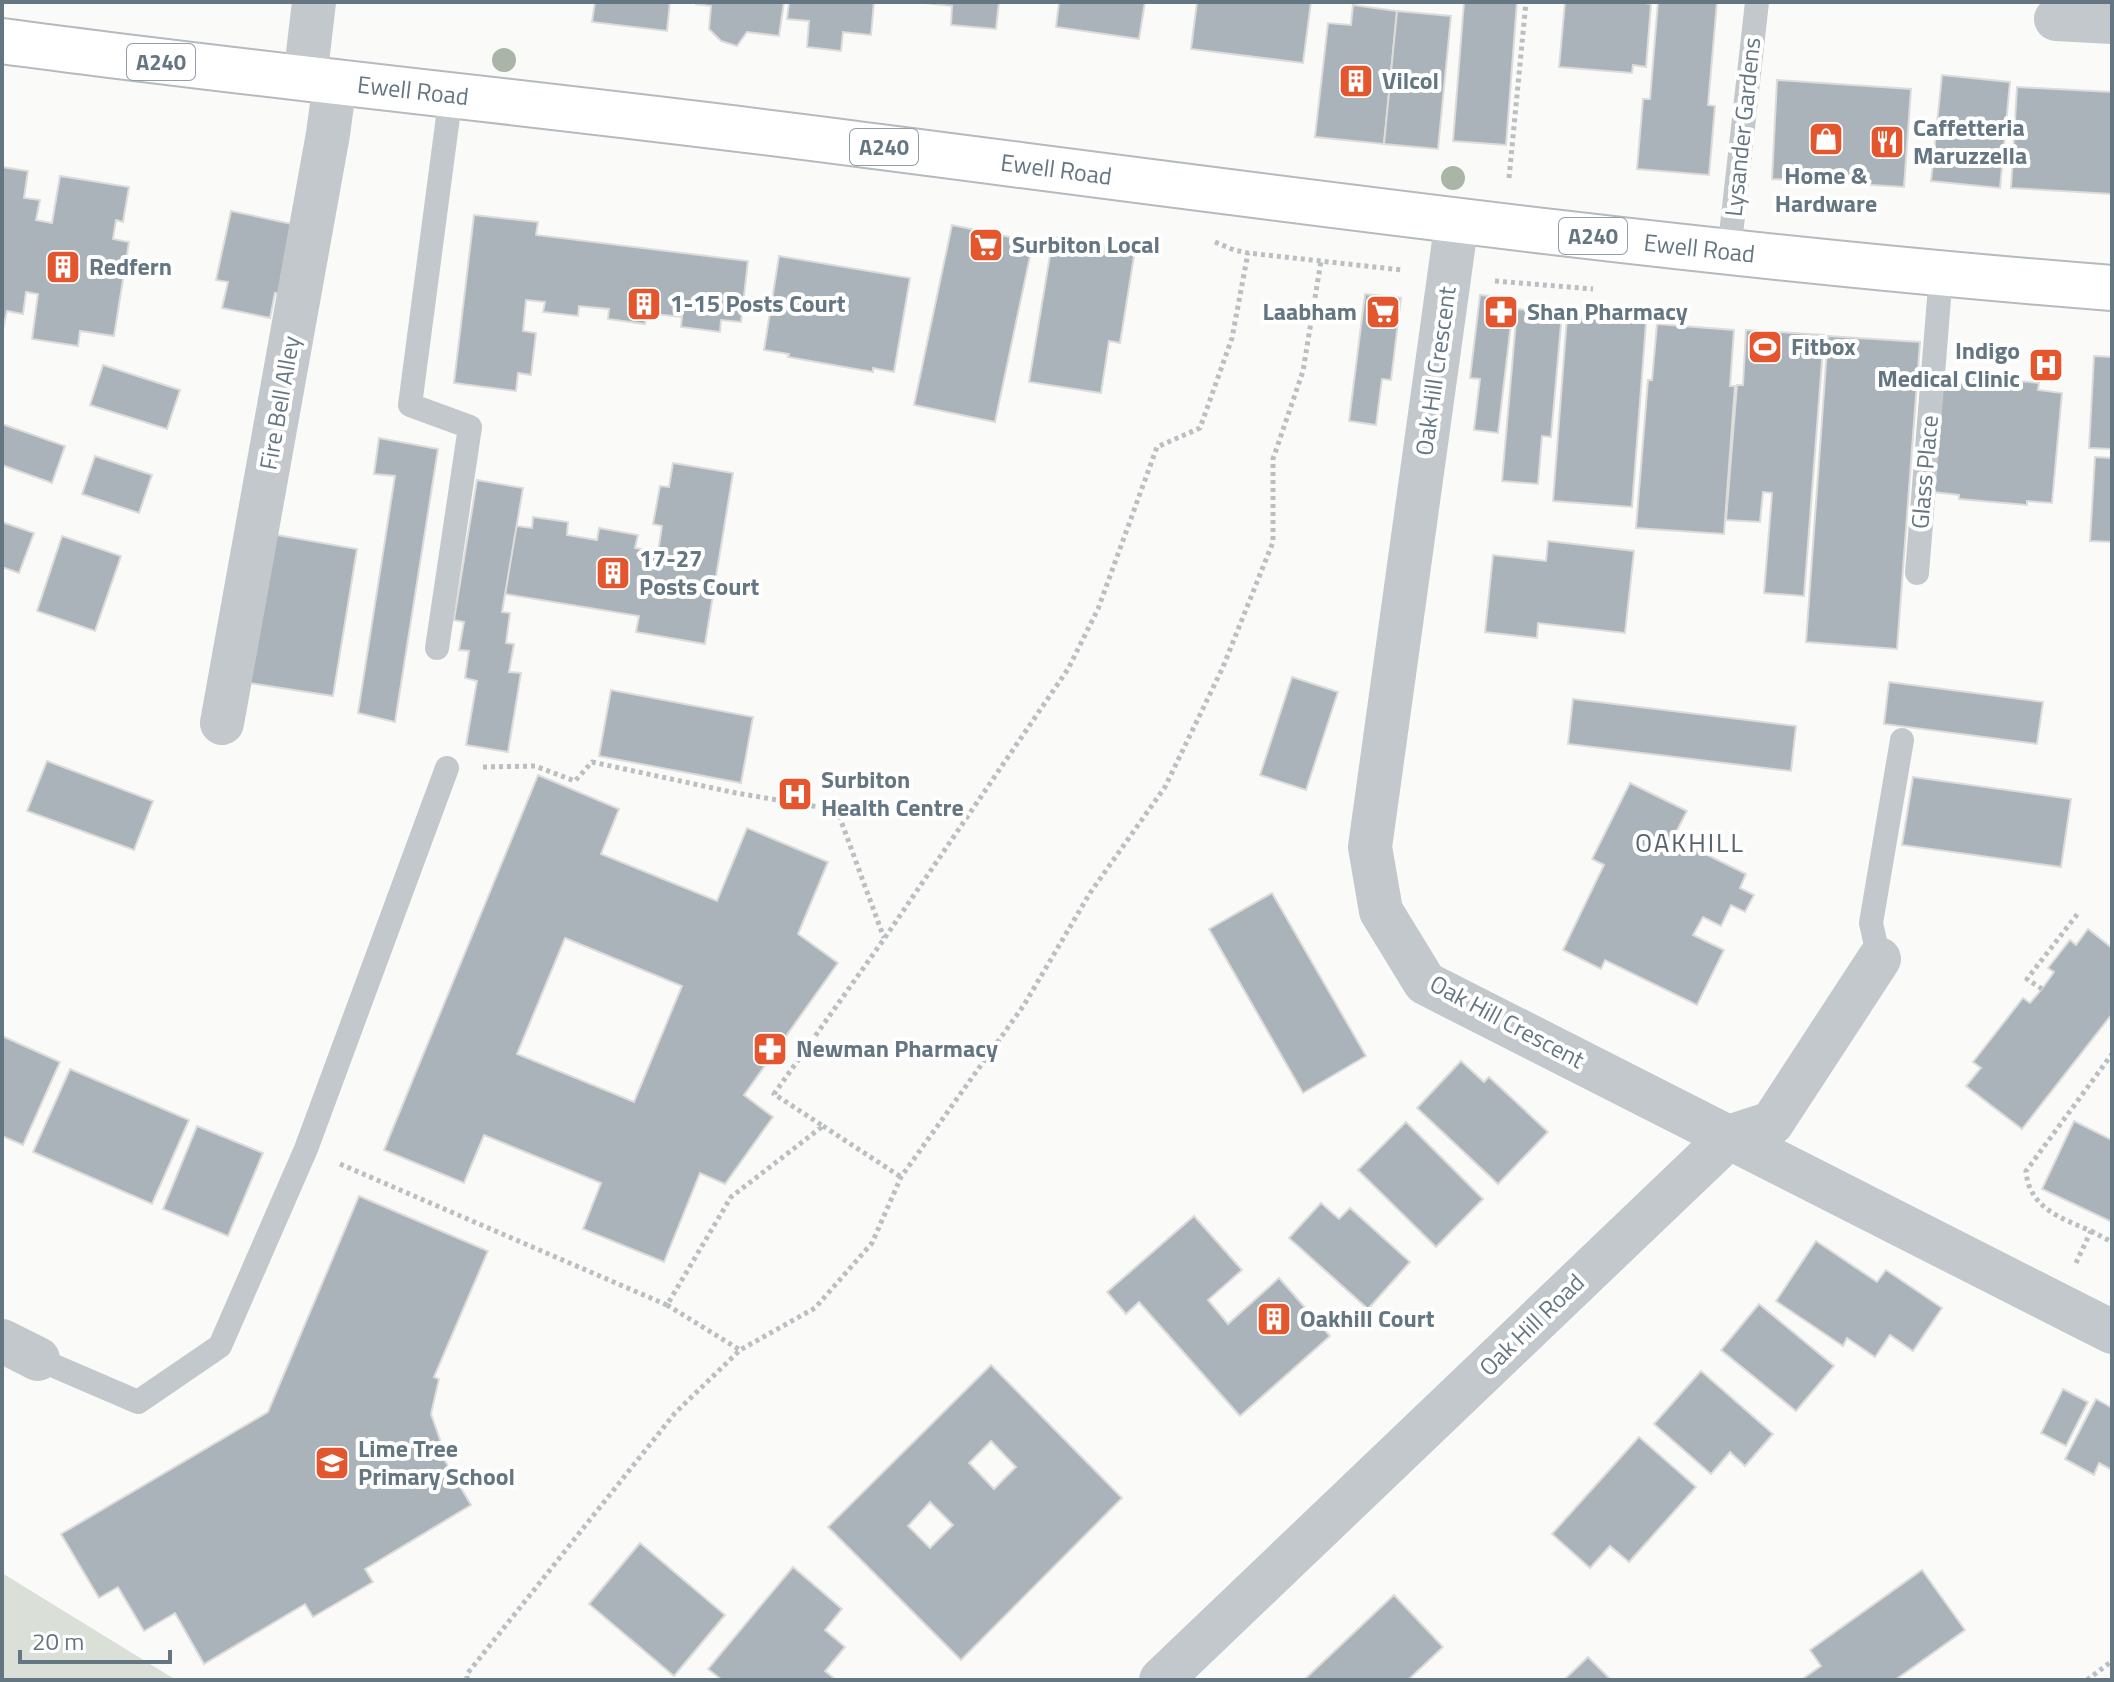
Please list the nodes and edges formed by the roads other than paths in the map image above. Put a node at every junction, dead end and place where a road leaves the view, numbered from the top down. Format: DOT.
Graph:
graph roads {
  1 [pos="314,2"];
  2 [pos="1757,2"];
  3 [pos="2056,19"];
  4 [pos="2112,22"];
  5 [pos="2,41"];
  6 [pos="320,80"];
  7 [pos="451,94"];
  8 [pos="1457,220"];
  9 [pos="1729,252"];
  10 [pos="1941,274"];
  11 [pos="2112,288"];
  12 [pos="1917,573"];
  13 [pos="437,648"];
  14 [pos="222,723"];
  15 [pos="1902,740"];
  16 [pos="447,768"];
  17 [pos="1879,959"];
  18 [pos="1729,1137"];
  19 [pos="2112,1332"];
  20 [pos="20,1350"];
  21 [pos="1161,1680"];
  1 -- 6 [label="street, Fire Bell Alley"];
  2 -- 9 [label="lane, Lysander Gardens"];
  3 -- 4 [label="street"];
  5 -- 6 [label="main road, Ewell Road / A240"];
  6 -- 7 [label="main road, Ewell Road / A240"];
  6 -- 14 [label="street, Fire Bell Alley"];
  7 -- 8 [label="main road, Ewell Road / A240"];
  7 -- 13 [label="lane"];
  8 -- 9 [label="main road, Ewell Road / A240"];
  8 -- 18 [label="street, Oak Hill Crescent"];
  9 -- 10 [label="main road, Ewell Road / A240"];
  10 -- 11 [label="main road, Ewell Road / A240"];
  10 -- 12 [label="lane, Glass Place"];
  15 -- 17 [label="lane"];
  16 -- 20 [label="lane"];
  17 -- 18 [label="street, Oak Hill Road"];
  18 -- 19 [label="street, Oak Hill Crescent"];
  18 -- 21 [label="street, Oak Hill Road"];
}
